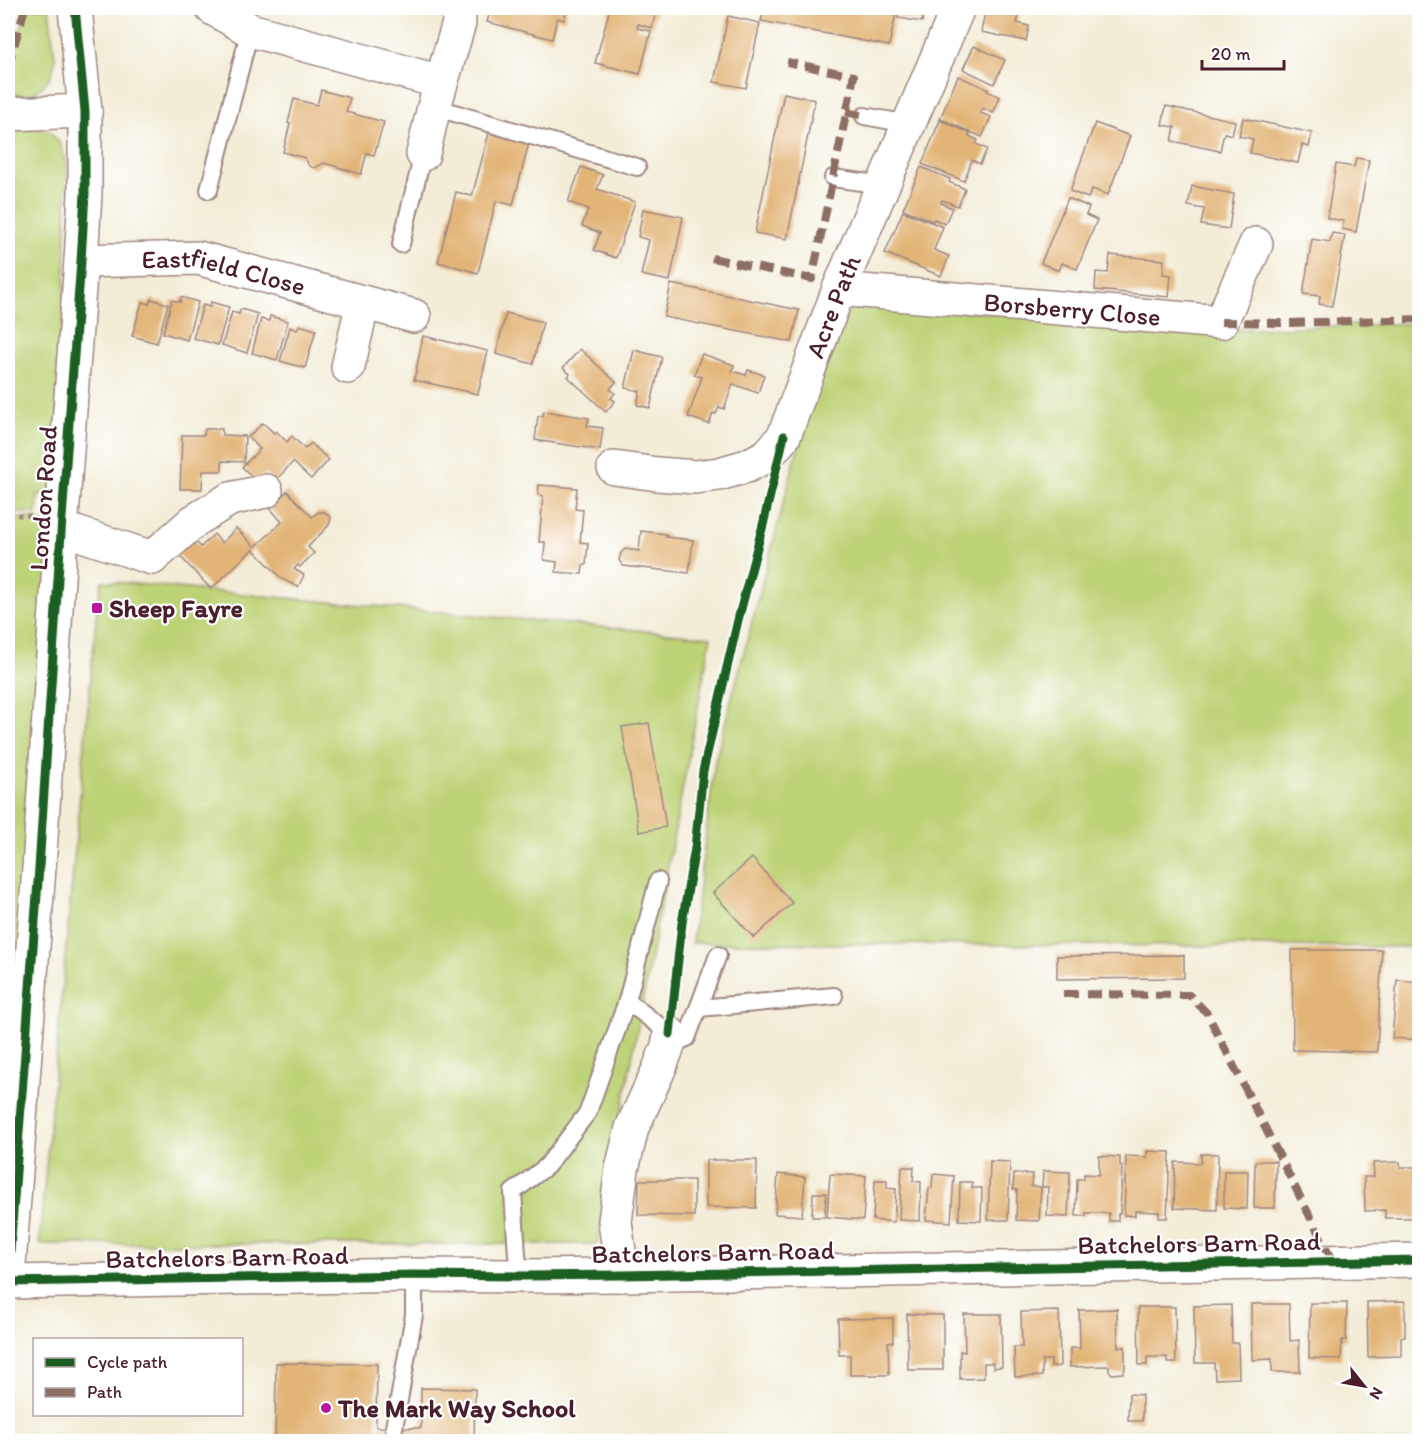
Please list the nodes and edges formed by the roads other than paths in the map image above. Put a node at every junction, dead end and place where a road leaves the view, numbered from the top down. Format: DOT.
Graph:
graph roads {
  1 [pos="75,8"];
  2 [pos="212,8"];
  3 [pos="458,8"];
  4 [pos="958,8"];
  5 [pos="250,30"];
  6 [pos="438,95"];
  7 [pos="85,111"];
  8 [pos="8,114"];
  9 [pos="864,116"];
  10 [pos="909,124"];
  11 [pos="423,154"];
  12 [pos="637,167"];
  13 [pos="833,178"];
  14 [pos="883,185"];
  15 [pos="209,190"];
  16 [pos="401,244"];
  17 [pos="1256,244"];
  18 [pos="81,261"];
  19 [pos="839,289"];
  20 [pos="363,302"];
  21 [pos="414,316"];
  22 [pos="348,367"];
  23 [pos="615,468"];
  24 [pos="266,491"];
  25 [pos="61,528"];
  26 [pos="658,881"];
  27 [pos="718,955"];
  28 [pos="834,996"];
  29 [pos="627,1001"];
  30 [pos="699,1008"];
  31 [pos="669,1040"];
  32 [pos="1419,1260"];
  33 [pos="414,1275"];
  34 [pos="622,1275"];
  35 [pos="520,1276"];
  36 [pos="8,1280"];
  37 [pos="394,1428"];
  1 -- 7 [label="street, London Road"];
  2 -- 5 [label="street"];
  3 -- 6 [label="street"];
  4 -- 10 [label="street, Acre Path"];
  5 -- 6 [label="street"];
  5 -- 15 [label="lane"];
  6 -- 11 [label="street"];
  6 -- 12 [label="lane"];
  7 -- 8 [label="street"];
  7 -- 18 [label="street, London Road"];
  9 -- 10 [label="lane"];
  10 -- 14 [label="street, Acre Path"];
  11 -- 16 [label="lane"];
  13 -- 14 [label="lane"];
  14 -- 19 [label="street, Acre Path"];
  17 -- 19 [label="street, Borsberry Close"];
  18 -- 20 [label="street, Eastfield Close"];
  18 -- 25 [label="street, London Road"];
  19 -- 23 [label="street, Acre Path"];
  20 -- 21 [label="street, Eastfield Close"];
  20 -- 22 [label="street"];
  24 -- 25 [label="street"];
  25 -- 36 [label="street, London Road"];
  26 -- 29 [label="lane"];
  27 -- 30 [label="lane"];
  28 -- 30 [label="lane"];
  29 -- 31 [label="lane"];
  29 -- 35 [label="lane"];
  30 -- 31 [label="lane"];
  31 -- 34 [label="street"];
  32 -- 34 [label="street, Batchelors Barn Road"];
  33 -- 35 [label="street, Batchelors Barn Road"];
  33 -- 36 [label="street, Batchelors Barn Road"];
  33 -- 37 [label="lane"];
  34 -- 35 [label="street, Batchelors Barn Road"];
}
